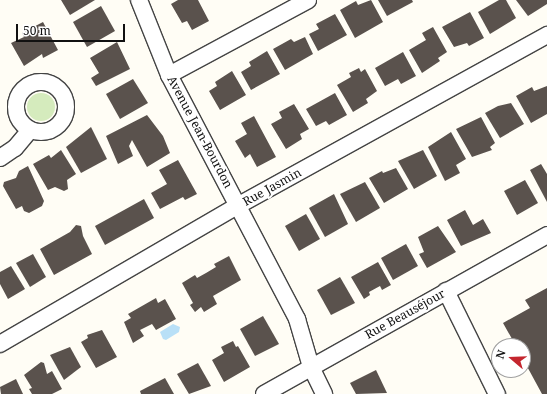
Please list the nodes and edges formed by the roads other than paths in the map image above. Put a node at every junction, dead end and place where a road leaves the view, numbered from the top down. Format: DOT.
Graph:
graph roads {
  1 [pos="138,0"];
  2 [pos="305,1"];
  3 [pos="547,35"];
  4 [pos="169,75"];
  5 [pos="30,130"];
  6 [pos="0,158"];
  7 [pos="239,205"];
  8 [pos="547,236"];
  9 [pos="446,291"];
  10 [pos="0,344"];
  11 [pos="311,367"];
  12 [pos="264,394"];
  13 [pos="324,394"];
  14 [pos="497,394"];
  1 -- 4 [label="street, Avenue Jean-Bourdon"];
  2 -- 4 [label="street"];
  3 -- 7 [label="street, Rue Jasmin"];
  4 -- 7 [label="street, Avenue Jean-Bourdon"];
  5 -- 6 [label="street"];
  7 -- 10 [label="street, Rue Jasmin"];
  7 -- 11 [label="street, Avenue Jean-Bourdon"];
  8 -- 9 [label="street, Rue Beauséjour"];
  9 -- 11 [label="street, Rue Beauséjour"];
  9 -- 14 [label="street"];
  11 -- 12 [label="street, Rue Beauséjour"];
  11 -- 13 [label="street, Avenue Jean-Bourdon"];
}
